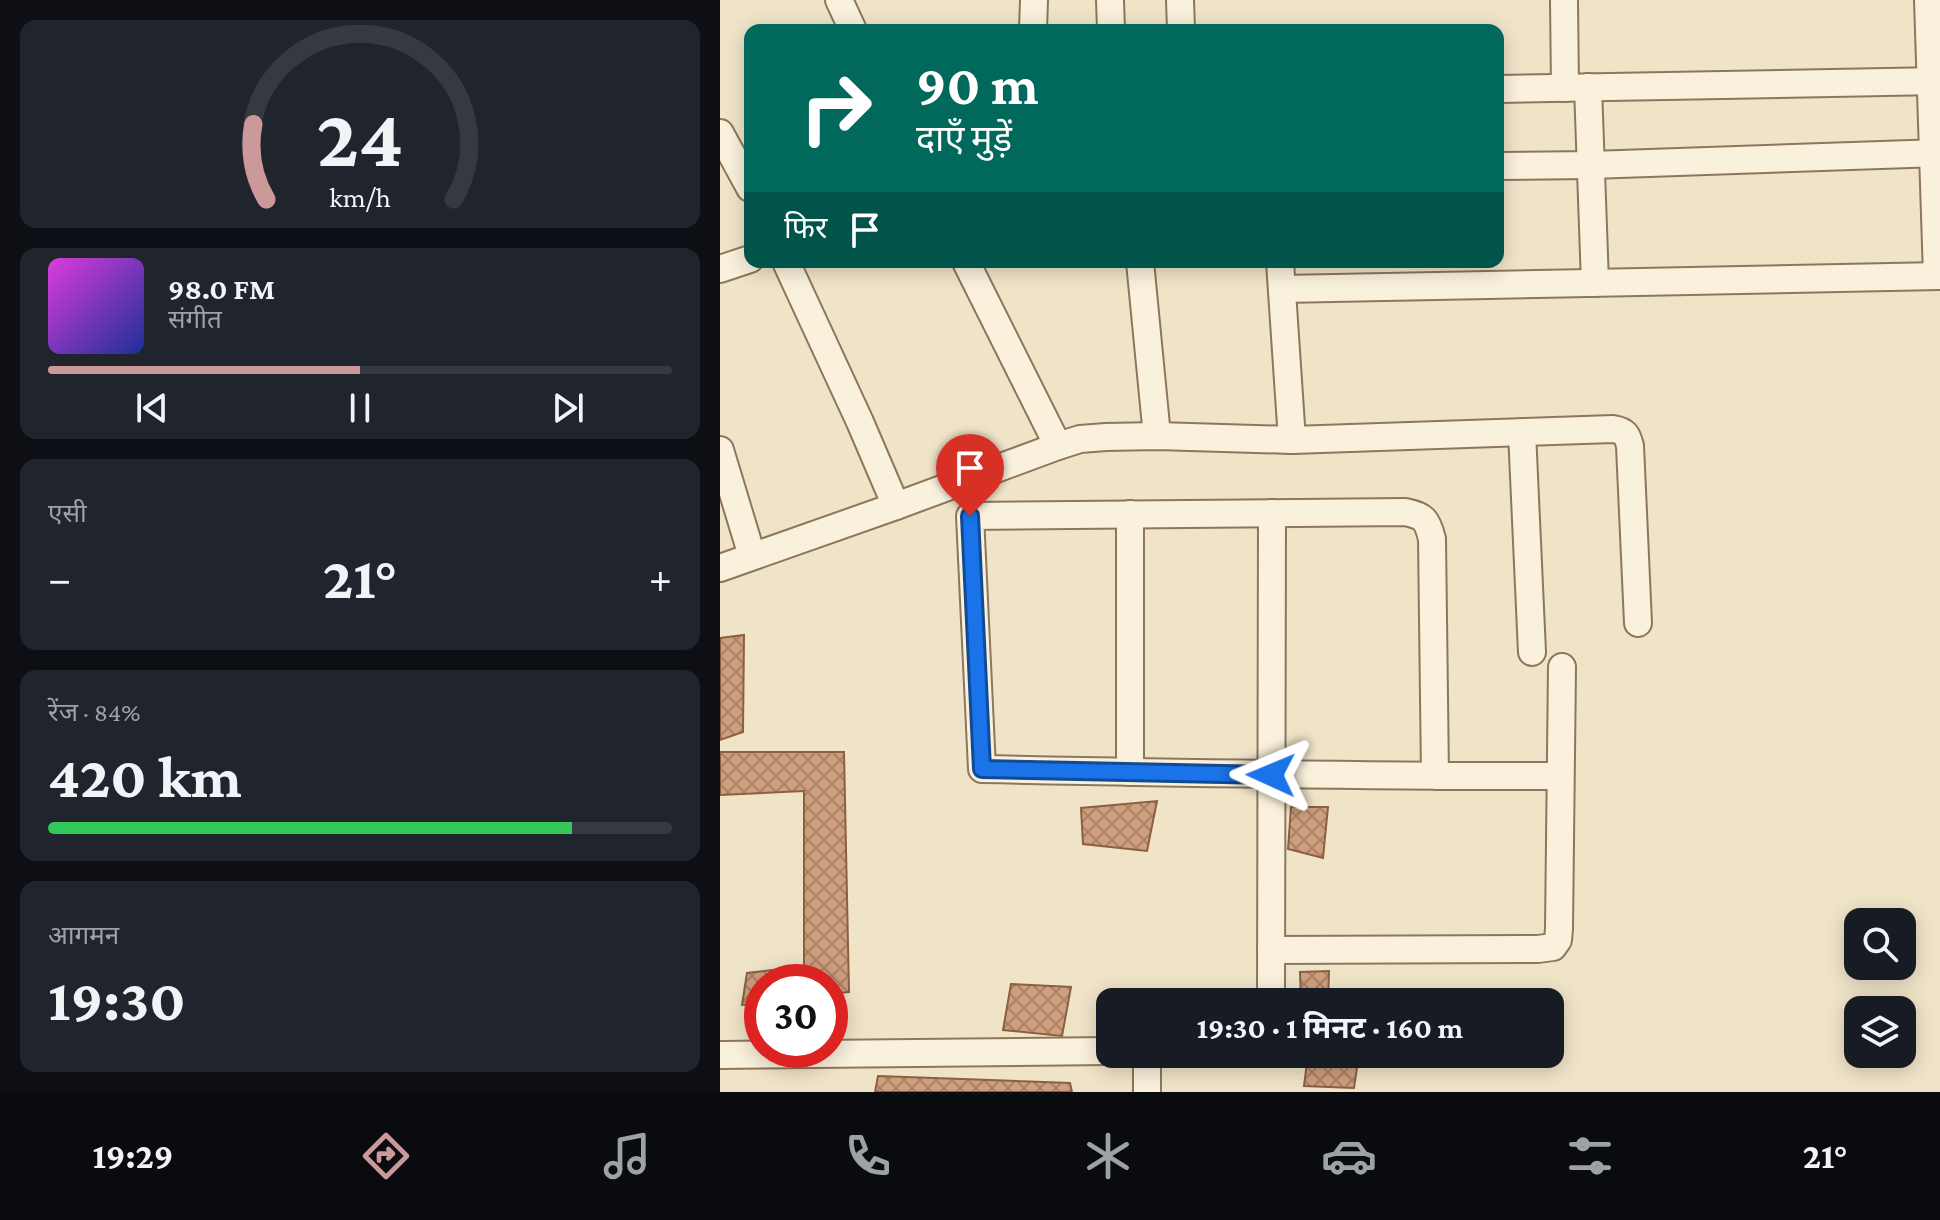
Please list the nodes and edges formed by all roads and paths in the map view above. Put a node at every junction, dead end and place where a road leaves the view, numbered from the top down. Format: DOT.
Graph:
graph roads {
  1 [pos="839,0"];
  2 [pos="1034,0"];
  3 [pos="1110,0"];
  4 [pos="1180,0"];
  5 [pos="1564,0"];
  6 [pos="1928,0"];
  7 [pos="850,24"];
  8 [pos="1033,24"];
  9 [pos="1111,24"];
  10 [pos="1181,24"];
  11 [pos="1935,81"];
  12 [pos="1576,88"];
  13 [pos="1504,89"];
  14 [pos="720,133"];
  15 [pos="1936,153"];
  16 [pos="1591,165"];
  17 [pos="1504,166"];
  18 [pos="744,177"];
  19 [pos="744,261"];
  20 [pos="789,268"];
  21 [pos="976,268"];
  22 [pos="1141,268"];
  23 [pos="1280,268"];
  24 [pos="720,269"];
  25 [pos="1426,274"];
  26 [pos="1938,276"];
  27 [pos="1595,283"];
  28 [pos="1282,289"];
  29 [pos="1522,432"];
  30 [pos="1157,436"];
  31 [pos="1292,440"];
  32 [pos="1058,446"];
  33 [pos="720,450"];
  34 [pos="896,506"];
  35 [pos="1272,513"];
  36 [pos="1130,514"];
  37 [pos="752,556"];
  38 [pos="720,568"];
  39 [pos="1638,623"];
  40 [pos="1532,652"];
  41 [pos="1562,667"];
  42 [pos="1130,772"];
  43 [pos="1271,775"];
  44 [pos="1435,776"];
  45 [pos="1560,776"];
  46 [pos="1271,950"];
  47 [pos="1271,988"];
  48 [pos="1096,1051"];
  49 [pos="720,1055"];
  50 [pos="1147,1068"];
  51 [pos="1147,1092"];
  1 -- 7 [label="street"];
  2 -- 8 [label="street"];
  3 -- 9 [label="street"];
  4 -- 10 [label="street"];
  5 -- 12 [label="street"];
  6 -- 11 [label="street"];
  11 -- 12 [label="street"];
  11 -- 15 [label="street"];
  12 -- 13 [label="street"];
  12 -- 16 [label="street"];
  14 -- 18 [label="street"];
  15 -- 16 [label="street"];
  15 -- 26 [label="street"];
  16 -- 17 [label="street"];
  16 -- 27 [label="street"];
  19 -- 24 [label="street"];
  20 -- 34 [label="street"];
  21 -- 32 [label="street"];
  22 -- 30 [label="street"];
  23 -- 28 [label="street"];
  25 -- 27 [label="street"];
  25 -- 28 [label="street"];
  26 -- 27 [label="street"];
  28 -- 31 [label="street"];
  29 -- 31 [label="street"];
  29 -- 39 [label="street"];
  29 -- 40 [label="street"];
  30 -- 31 [label="street"];
  30 -- 32 [label="street"];
  32 -- 34 [label="street"];
  33 -- 37 [label="street"];
  34 -- 37 [label="street"];
  35 -- 36 [label="street"];
  35 -- 43 [label="street"];
  35 -- 44 [label="street"];
  36 -- 42 [label="street"];
  36 -- 42 [label="street"];
  37 -- 38 [label="street"];
  41 -- 45 [label="street"];
  42 -- 43 [label="street"];
  43 -- 44 [label="street"];
  43 -- 46 [label="street"];
  44 -- 45 [label="street"];
  45 -- 46 [label="street"];
  46 -- 47 [label="street"];
  48 -- 49 [label="street"];
  50 -- 51 [label="street"];
}
